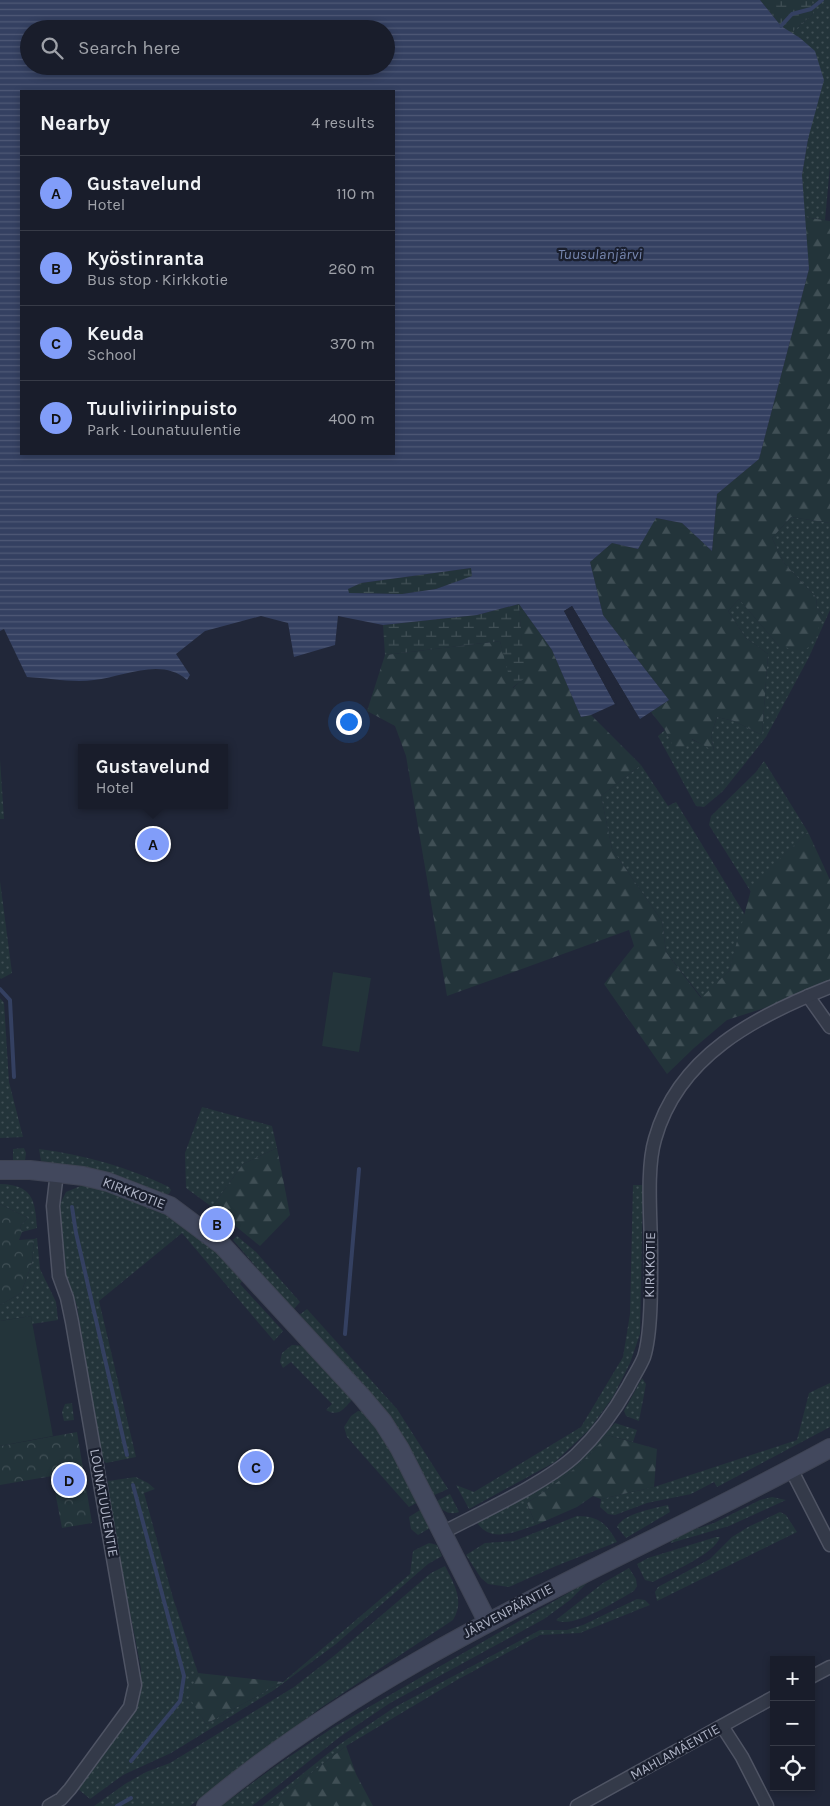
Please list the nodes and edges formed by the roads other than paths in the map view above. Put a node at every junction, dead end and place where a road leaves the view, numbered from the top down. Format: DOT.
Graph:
graph roads {
  1 [pos="830,987"];
  2 [pos="808,996"];
  3 [pos="830,1027"];
  4 [pos="0,1170"];
  5 [pos="57,1172"];
  6 [pos="830,1448"];
  7 [pos="791,1469"];
  8 [pos="442,1533"];
  9 [pos="830,1545"];
  10 [pos="487,1621"];
  11 [pos="830,1667"];
  12 [pos="815,1675"];
  13 [pos="770,1699"];
  14 [pos="722,1726"];
  15 [pos="49,1806"];
  16 [pos="206,1806"];
  17 [pos="577,1806"];
  18 [pos="767,1806"];
  1 -- 2 [label="street, KIRKKOTIE"];
  2 -- 3 [label="street"];
  2 -- 8 [label="street, KIRKKOTIE"];
  4 -- 5 [label="main road, KIRKKOTIE"];
  5 -- 8 [label="main road, KIRKKOTIE"];
  5 -- 15 [label="street, LOUNATUULENTIE"];
  6 -- 7 [label="main road, JÄRVENPÄÄNTIE"];
  7 -- 9 [label="street"];
  7 -- 10 [label="main road, JÄRVENPÄÄNTIE"];
  8 -- 10 [label="main road, KIRKKOTIE"];
  10 -- 16 [label="main road, JÄRVENPÄÄNTIE"];
  11 -- 12 [label="street"];
  13 -- 14 [label="street, MAHLAMÄENTIE"];
  14 -- 17 [label="street, MAHLAMÄENTIE"];
  14 -- 18 [label="street"];
}
